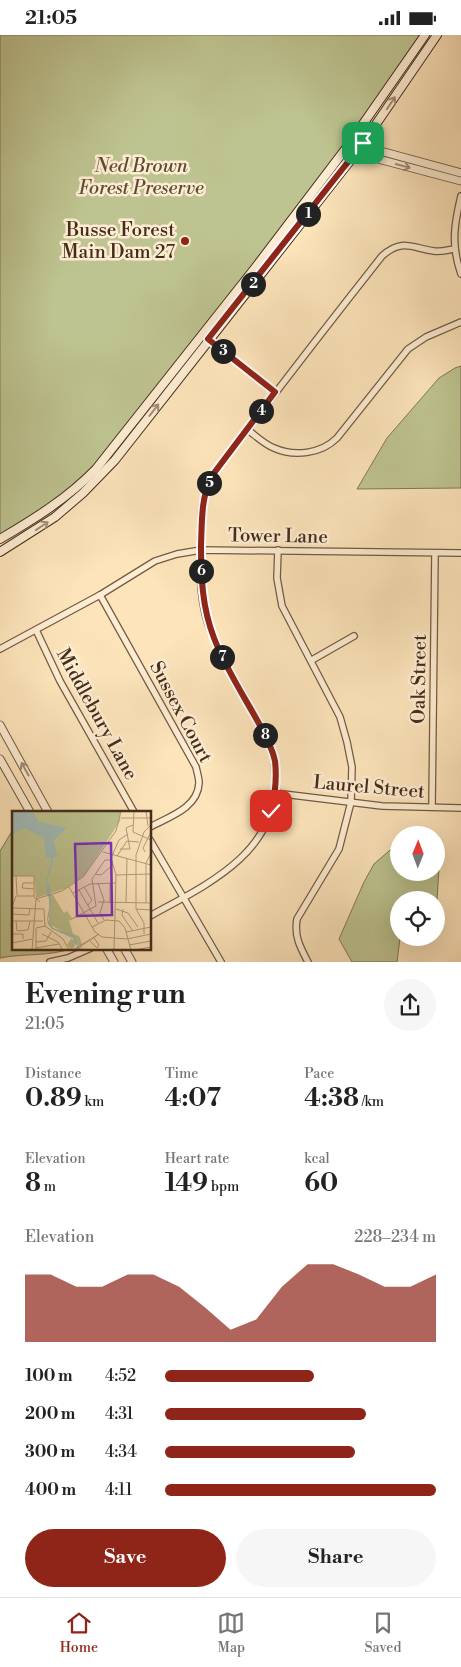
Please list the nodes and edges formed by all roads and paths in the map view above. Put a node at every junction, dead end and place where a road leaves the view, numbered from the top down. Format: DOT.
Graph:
graph roads {
  1 [pos="424,35"];
  2 [pos="437,35"];
  3 [pos="354,137"];
  4 [pos="363,143"];
  5 [pos="347,147"];
  6 [pos="357,153"];
  7 [pos="461,173"];
  8 [pos="461,181"];
  9 [pos="461,196"];
  10 [pos="454,249"];
  11 [pos="461,274"];
  12 [pos="461,322"];
  13 [pos="208,339"];
  14 [pos="275,392"];
  15 [pos="248,430"];
  16 [pos="0,539"];
  17 [pos="201,550"];
  18 [pos="278,550"];
  19 [pos="0,551"];
  20 [pos="435,553"];
  21 [pos="461,553"];
  22 [pos="100,595"];
  23 [pos="36,630"];
  24 [pos="354,636"];
  25 [pos="0,649"];
  26 [pos="312,660"];
  27 [pos="0,725"];
  28 [pos="0,759"];
  29 [pos="275,793"];
  30 [pos="350,802"];
  31 [pos="432,807"];
  32 [pos="461,807"];
  33 [pos="29,811"];
  34 [pos="47,811"];
  35 [pos="133,811"];
  36 [pos="151,826"];
  37 [pos="151,842"];
  38 [pos="184,897"];
  39 [pos="151,915"];
  40 [pos="89,949"];
  41 [pos="107,949"];
  42 [pos="125,949"];
  43 [pos="50,962"];
  44 [pos="114,962"];
  45 [pos="132,962"];
  46 [pos="220,962"];
  47 [pos="308,962"];
  1 -- 3 [label="main road"];
  4 -- 2 [label="main road, one-way"];
  3 -- 4 [label="street"];
  3 -- 5 [label="main road"];
  4 -- 6 [label="main road"];
  4 -- 7 [label="street"];
  5 -- 6 [label="street"];
  5 -- 16 [label="main road"];
  6 -- 8 [label="street, one-way"];
  6 -- 13 [label="main road"];
  9 -- 10 [label="street"];
  10 -- 11 [label="street"];
  10 -- 14 [label="street"];
  12 -- 15 [label="street"];
  13 -- 14 [label="street"];
  19 -- 13 [label="main road, one-way"];
  14 -- 15 [label="street"];
  15 -- 17 [label="street"];
  17 -- 18 [label="street, Tower Lane"];
  17 -- 22 [label="street, Tower Lane"];
  17 -- 29 [label="street"];
  18 -- 20 [label="street, Tower Lane"];
  18 -- 26 [label="street"];
  20 -- 21 [label="street, Tower Lane"];
  20 -- 31 [label="street, Oak Street"];
  22 -- 23 [label="street, Tower Lane"];
  22 -- 36 [label="street, Sussex Court"];
  23 -- 25 [label="street, Tower Lane"];
  23 -- 35 [label="street, Middlebury Lane"];
  24 -- 26 [label="street"];
  26 -- 30 [label="street"];
  34 -- 27 [label="street, one-way"];
  28 -- 33 [label="street"];
  29 -- 30 [label="street, Laurel Street"];
  29 -- 38 [label="street"];
  30 -- 31 [label="street, Laurel Street"];
  30 -- 47 [label="street"];
  31 -- 32 [label="street, Laurel Street"];
  37 -- 38 [label="street"];
  38 -- 39 [label="street"];
  38 -- 46 [label="street"];
  40 -- 43 [label="street"];
  41 -- 44 [label="street"];
  42 -- 45 [label="street"];
}
